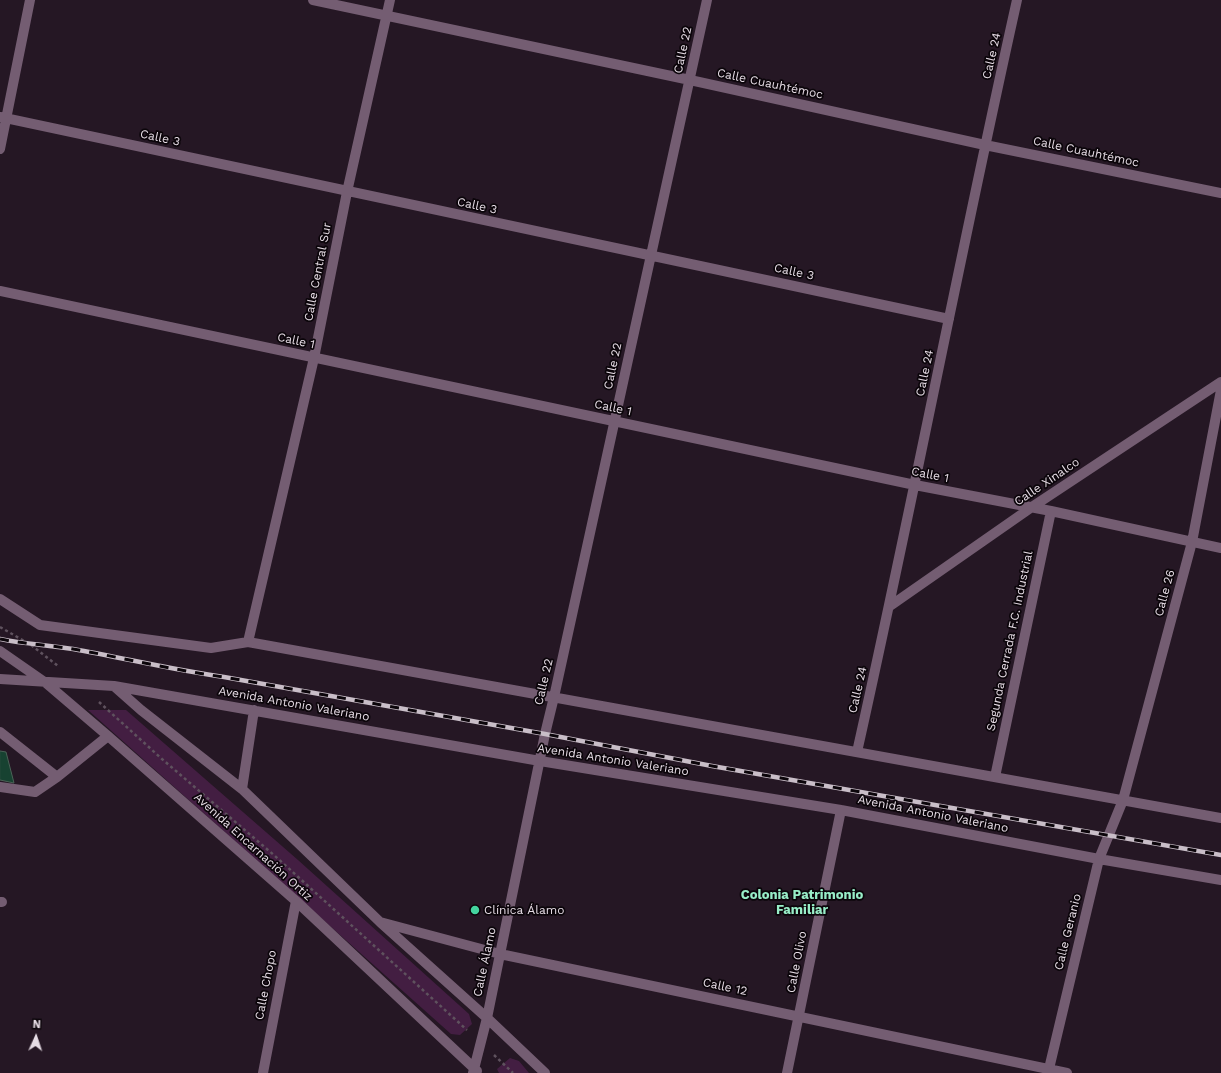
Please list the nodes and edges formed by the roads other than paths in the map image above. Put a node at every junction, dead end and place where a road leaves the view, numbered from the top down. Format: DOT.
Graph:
graph roads {
  1 [pos="30,0"];
  2 [pos="313,0"];
  3 [pos="390,0"];
  4 [pos="707,0"];
  5 [pos="1017,0"];
  6 [pos="387,16"];
  7 [pos="690,80"];
  8 [pos="3,118"];
  9 [pos="985,145"];
  10 [pos="0,149"];
  11 [pos="347,192"];
  12 [pos="1221,193"];
  13 [pos="651,256"];
  14 [pos="0,291"];
  15 [pos="949,318"];
  16 [pos="314,358"];
  17 [pos="1221,382"];
  18 [pos="1221,390"];
  19 [pos="614,422"];
  20 [pos="915,485"];
  21 [pos="1032,507"];
  22 [pos="1050,511"];
  23 [pos="1192,542"];
  24 [pos="1221,548"];
  25 [pos="0,599"];
  26 [pos="890,606"];
  27 [pos="248,642"];
  28 [pos="0,651"];
  29 [pos="0,679"];
  30 [pos="46,683"];
  31 [pos="114,686"];
  32 [pos="554,697"];
  33 [pos="254,710"];
  34 [pos="0,732"];
  35 [pos="108,736"];
  36 [pos="857,752"];
  37 [pos="540,761"];
  38 [pos="57,777"];
  39 [pos="995,777"];
  40 [pos="0,787"];
  41 [pos="242,789"];
  42 [pos="1123,800"];
  43 [pos="841,810"];
  44 [pos="1221,818"];
  45 [pos="1099,859"];
  46 [pos="1221,880"];
  47 [pos="296,901"];
  48 [pos="380,922"];
  49 [pos="500,954"];
  50 [pos="799,1016"];
  51 [pos="487,1018"];
  52 [pos="476,1071"];
  53 [pos="1048,1071"];
  54 [pos="263,1073"];
  55 [pos="545,1073"];
  56 [pos="787,1073"];
  57 [pos="1066,1073"];
  1 -- 8 [label="street"];
  2 -- 6 [label="street, Calle Cuauhtémoc"];
  3 -- 6 [label="street, Calle Central Sur"];
  4 -- 7 [label="street, Calle 22"];
  5 -- 9 [label="street, Calle 24"];
  6 -- 7 [label="street, Calle Cuauhtémoc"];
  6 -- 11 [label="street, Calle Central Sur"];
  7 -- 9 [label="street, Calle Cuauhtémoc"];
  7 -- 13 [label="street, Calle 22"];
  8 -- 10 [label="street"];
  8 -- 11 [label="street, Calle 3"];
  9 -- 12 [label="street, Calle Cuauhtémoc"];
  9 -- 15 [label="street, Calle 24"];
  11 -- 13 [label="street, Calle 3"];
  11 -- 16 [label="street, Calle Central Sur"];
  13 -- 15 [label="street, Calle 3"];
  13 -- 19 [label="street, Calle 22"];
  14 -- 16 [label="street, Calle 1"];
  15 -- 20 [label="street, Calle 24"];
  16 -- 19 [label="street, Calle 1"];
  16 -- 27 [label="street, Calle Central Sur"];
  17 -- 21 [label="street, Calle Xinalco"];
  18 -- 23 [label="street, Calle 26"];
  19 -- 20 [label="street, Calle 1"];
  19 -- 32 [label="street, Calle 22"];
  20 -- 21 [label="street, Calle 1"];
  20 -- 26 [label="street, Calle 24"];
  21 -- 22 [label="street, Calle 1"];
  21 -- 26 [label="street, Calle Xinalco"];
  22 -- 23 [label="street, Calle 1"];
  22 -- 39 [label="street, Segunda Cerrada F.C. Industrial"];
  23 -- 24 [label="street, Calle 1"];
  23 -- 42 [label="street, Calle 26"];
  25 -- 27 [label="street"];
  26 -- 36 [label="street, Calle 24"];
  27 -- 32 [label="street"];
  28 -- 30 [label="street, Avenida Encarnación Ortiz"];
  29 -- 30 [label="street, Avenida Antonio Valeriano"];
  30 -- 31 [label="street, Avenida Antonio Valeriano"];
  30 -- 35 [label="street, Avenida Encarnación Ortiz"];
  31 -- 33 [label="street, Avenida Antonio Valeriano"];
  31 -- 41 [label="street"];
  32 -- 36 [label="street"];
  32 -- 37 [label="street, Calle 22"];
  33 -- 37 [label="street, Avenida Antonio Valeriano"];
  33 -- 41 [label="street"];
  34 -- 38 [label="street"];
  35 -- 38 [label="street"];
  35 -- 47 [label="street, Avenida Encarnación Ortiz"];
  36 -- 39 [label="street"];
  37 -- 43 [label="street, Avenida Antonio Valeriano"];
  37 -- 49 [label="street, Calle Álamo"];
  38 -- 40 [label="street"];
  39 -- 42 [label="street"];
  41 -- 48 [label="street"];
  42 -- 44 [label="street"];
  42 -- 45 [label="street, Calle Geranio"];
  43 -- 45 [label="street, Avenida Antonio Valeriano"];
  43 -- 50 [label="street, Calle Olivo"];
  45 -- 46 [label="street, Avenida Antonio Valeriano"];
  45 -- 53 [label="street, Calle Geranio"];
  47 -- 52 [label="street, Avenida Encarnación Ortiz"];
  47 -- 54 [label="street, Calle Chopo"];
  48 -- 49 [label="street, Calle 12"];
  48 -- 51 [label="street"];
  49 -- 50 [label="street, Calle 12"];
  49 -- 51 [label="street, Calle Álamo"];
  50 -- 53 [label="street, Calle 12"];
  50 -- 56 [label="street, Calle Olivo"];
  51 -- 52 [label="street, Calle Álamo"];
  51 -- 55 [label="street"];
  53 -- 57 [label="street, Calle 12"];
}
